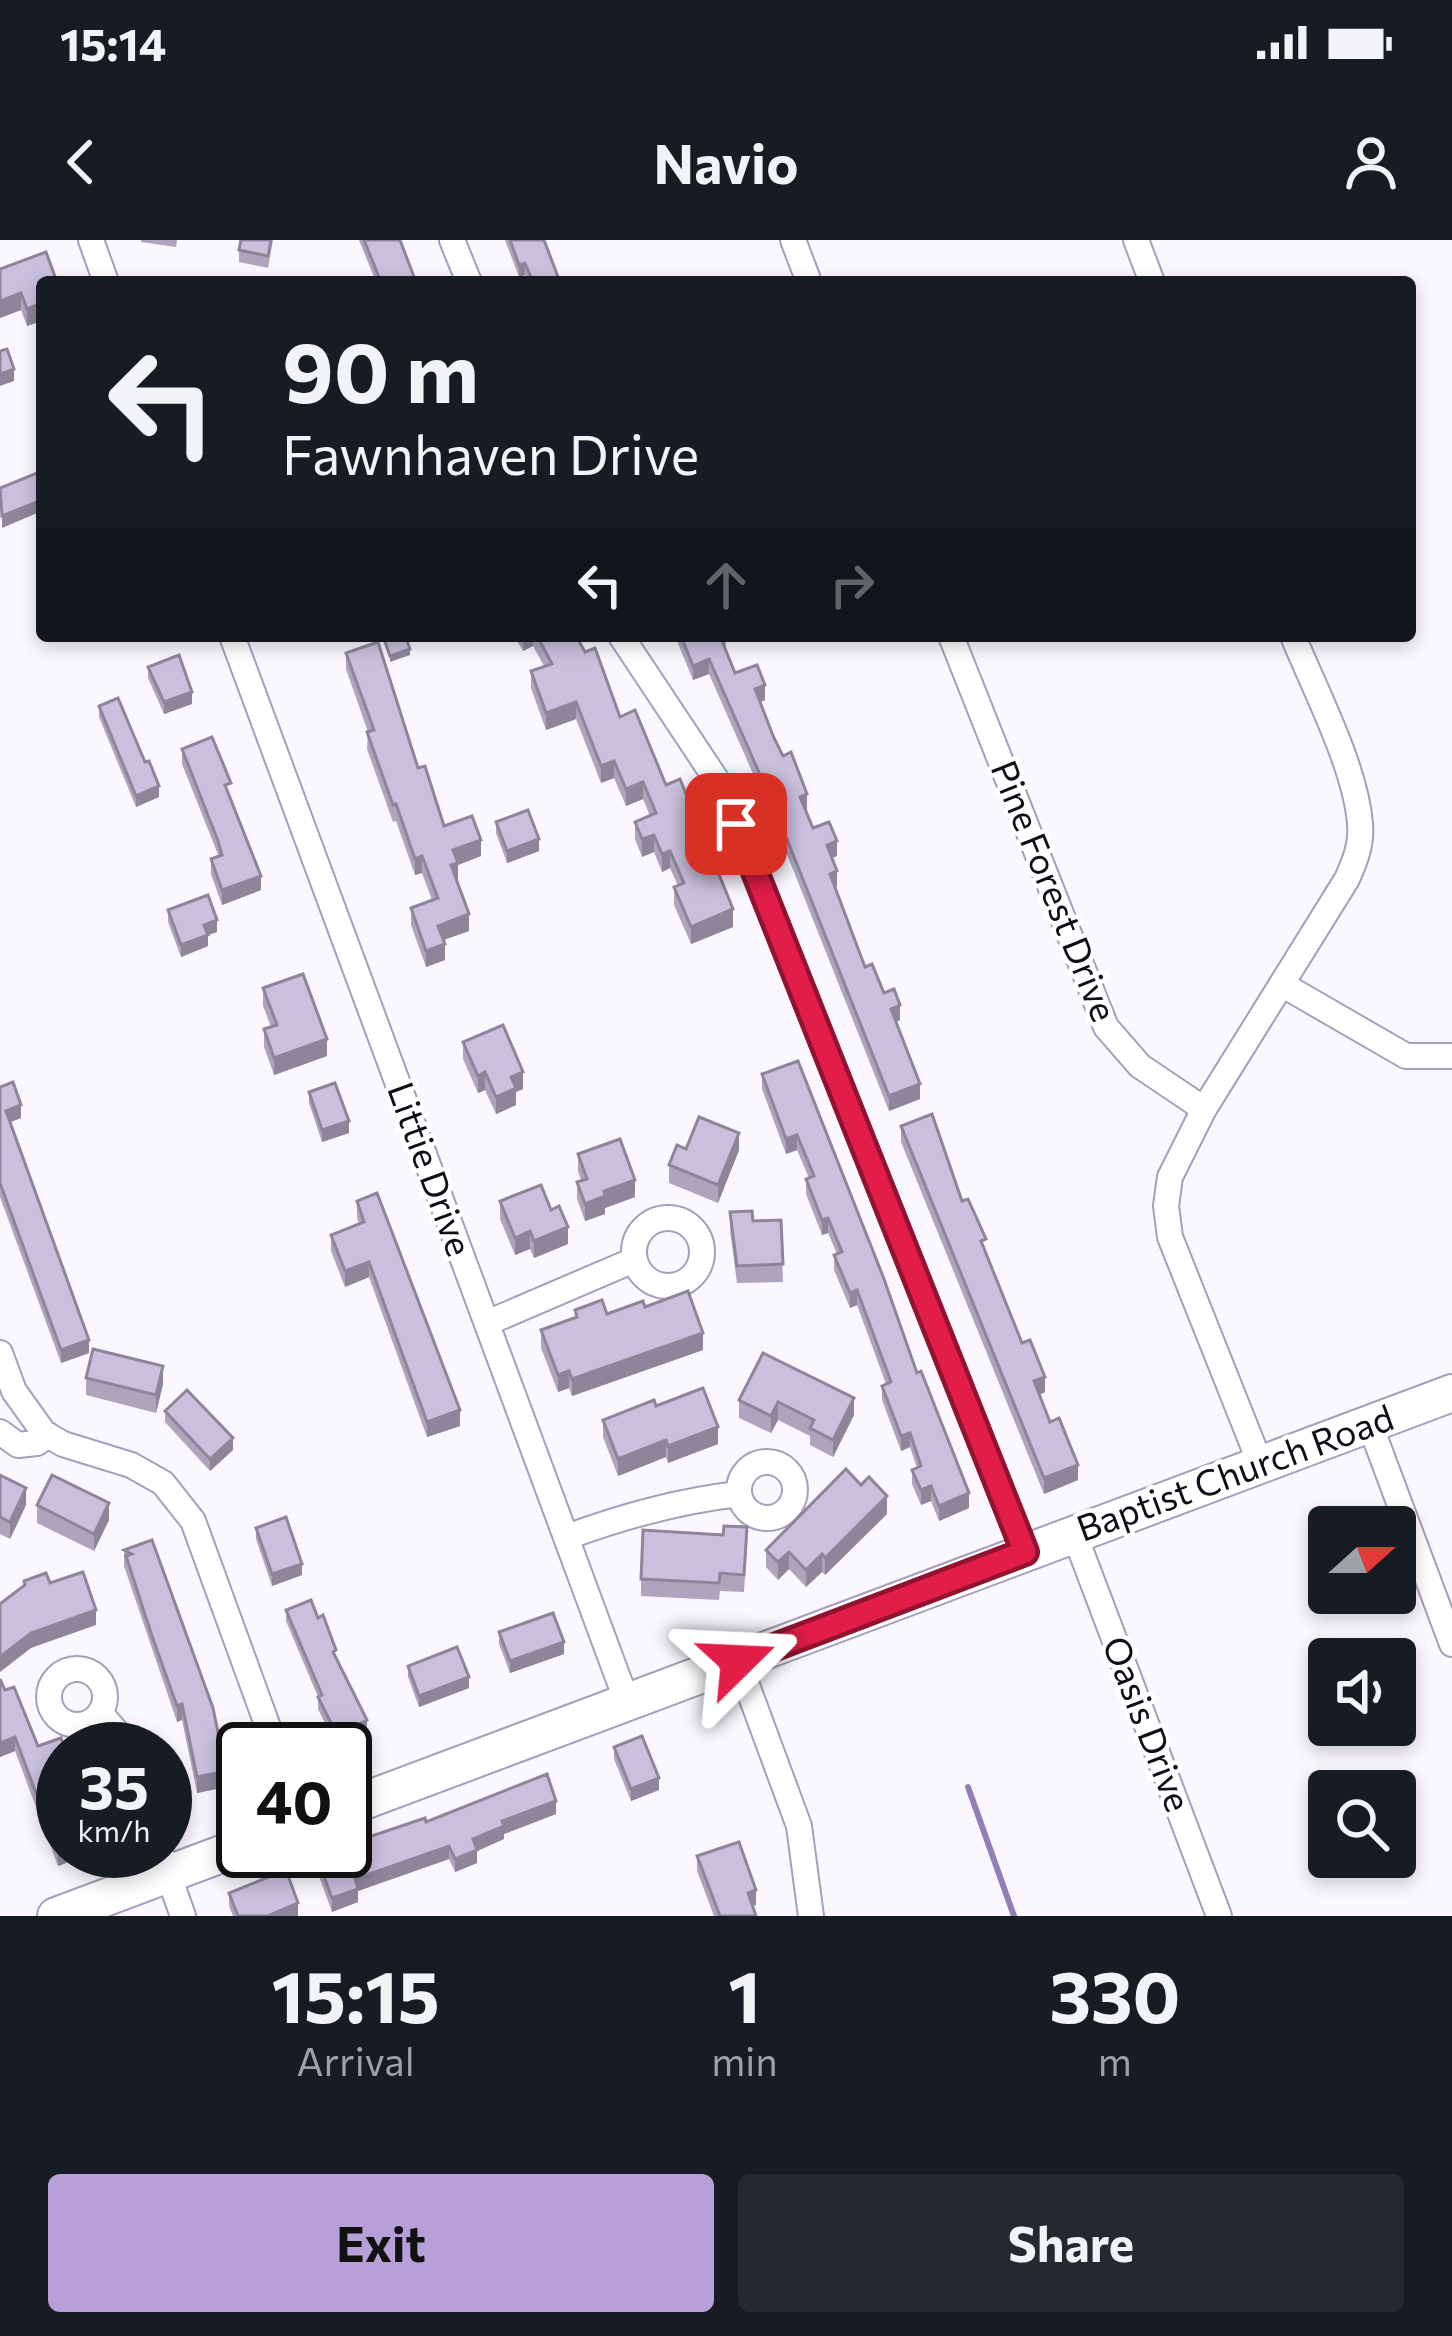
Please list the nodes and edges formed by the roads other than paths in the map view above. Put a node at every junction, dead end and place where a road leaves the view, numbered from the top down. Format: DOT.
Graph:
graph roads {
  1 [pos="91,240"];
  2 [pos="452,240"];
  3 [pos="793,240"];
  4 [pos="1136,240"];
  5 [pos="104,276"];
  6 [pos="467,276"];
  7 [pos="807,276"];
  8 [pos="1150,276"];
  9 [pos="234,642"];
  10 [pos="625,642"];
  11 [pos="952,642"];
  12 [pos="1295,642"];
  13 [pos="1282,985"];
  14 [pos="1452,1056"];
  15 [pos="1204,1109"];
  16 [pos="634,1260"];
  17 [pos="488,1323"];
  18 [pos="0,1353"];
  19 [pos="5,1386"];
  20 [pos="1452,1393"];
  21 [pos="1369,1422"];
  22 [pos="0,1432"];
  23 [pos="48,1435"];
  24 [pos="1260,1463"];
  25 [pos="739,1494"];
  26 [pos="1074,1533"];
  27 [pos="567,1537"];
  28 [pos="1025,1552"];
  29 [pos="1452,1644"];
  30 [pos="738,1661"];
  31 [pos="627,1702"];
  32 [pos="100,1713"];
  33 [pos="108,1722"];
  34 [pos="266,1722"];
  35 [pos="372,1798"];
  36 [pos="132,1878"];
  37 [pos="170,1878"];
  38 [pos="56,1916"];
  39 [pos="183,1916"];
  40 [pos="811,1916"];
  41 [pos="1219,1916"];
  1 -- 5 [label="street"];
  2 -- 6 [label="street"];
  3 -- 7 [label="street"];
  4 -- 8 [label="street"];
  9 -- 17 [label="street, Littie Drive"];
  10 -- 28 [label="street"];
  11 -- 15 [label="street, Pine Forest Drive"];
  12 -- 13 [label="street"];
  13 -- 14 [label="street"];
  13 -- 15 [label="street"];
  15 -- 24 [label="street"];
  16 -- 17 [label="street"];
  17 -- 27 [label="street, Littie Drive"];
  18 -- 19 [label="street"];
  19 -- 23 [label="street"];
  20 -- 21 [label="street, Baptist Church Road"];
  21 -- 24 [label="street, Baptist Church Road"];
  21 -- 29 [label="street"];
  22 -- 23 [label="street"];
  23 -- 34 [label="street"];
  24 -- 26 [label="street, Baptist Church Road"];
  25 -- 27 [label="street"];
  26 -- 28 [label="street, Baptist Church Road"];
  26 -- 41 [label="street, Oasis Drive"];
  27 -- 31 [label="street, Littie Drive"];
  28 -- 30 [label="street, Baptist Church Road"];
  30 -- 31 [label="street, Baptist Church Road"];
  30 -- 40 [label="street"];
  31 -- 35 [label="street, Baptist Church Road"];
  32 -- 33 [label="street"];
  36 -- 38 [label="street"];
  37 -- 39 [label="street"];
}
